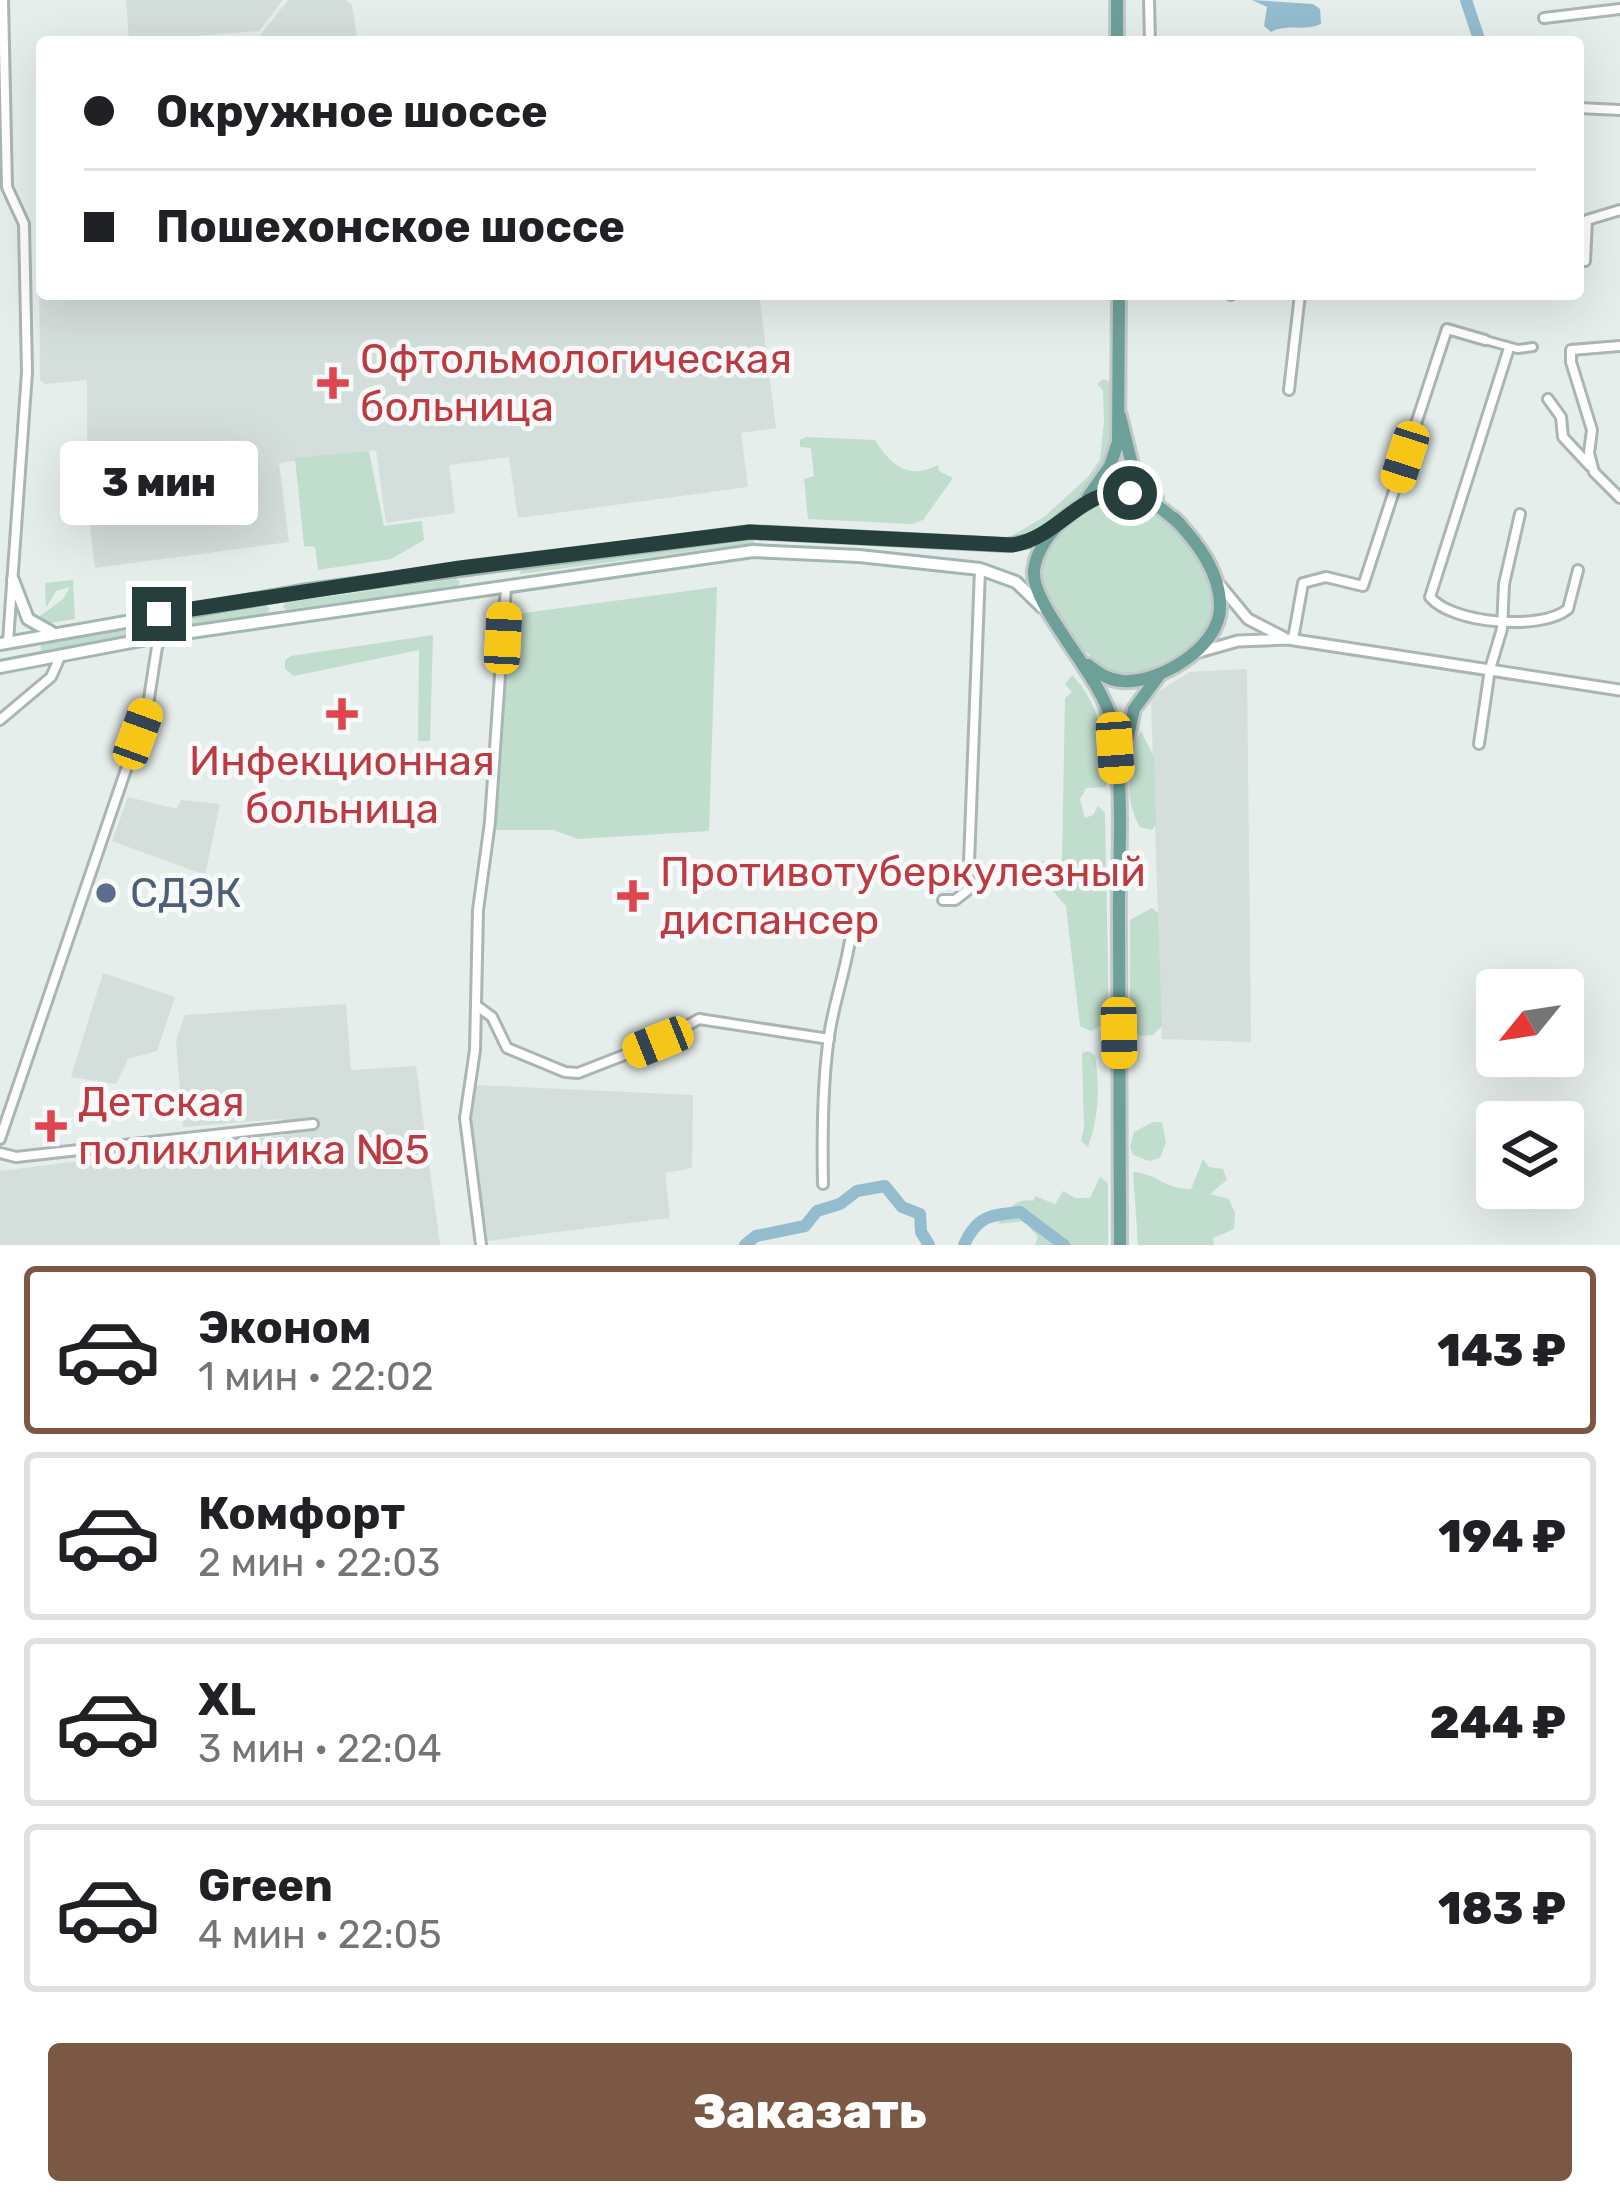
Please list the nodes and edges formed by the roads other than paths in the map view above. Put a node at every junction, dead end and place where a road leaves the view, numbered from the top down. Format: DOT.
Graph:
graph roads {
  1 [pos="2,0"];
  2 [pos="1117,0"];
  3 [pos="1149,0"];
  4 [pos="1620,9"];
  5 [pos="1544,18"];
  6 [pos="1117,36"];
  7 [pos="1150,36"];
  8 [pos="1584,109"];
  9 [pos="1620,110"];
  10 [pos="1620,209"];
  11 [pos="1585,261"];
  12 [pos="1118,300"];
  13 [pos="1299,300"];
  14 [pos="1485,340"];
  15 [pos="1534,346"];
  16 [pos="1620,346"];
  17 [pos="1509,348"];
  18 [pos="1289,390"];
  19 [pos="1548,399"];
  20 [pos="1120,416"];
  21 [pos="1594,472"];
  22 [pos="1620,498"];
  23 [pos="1079,508"];
  24 [pos="1520,514"];
  25 [pos="1180,524"];
  26 [pos="1059,525"];
  27 [pos="766,532"];
  28 [pos="768,551"];
  29 [pos="460,568"];
  30 [pos="980,569"];
  31 [pos="1578,570"];
  32 [pos="1214,574"];
  33 [pos="14,580"];
  34 [pos="506,585"];
  35 [pos="464,592"];
  36 [pos="278,595"];
  37 [pos="280,619"];
  38 [pos="1053,620"];
  39 [pos="1500,624"];
  40 [pos="54,633"];
  41 [pos="40,636"];
  42 [pos="163,636"];
  43 [pos="1291,639"];
  44 [pos="4,643"];
  45 [pos="61,655"];
  46 [pos="1188,657"];
  47 [pos="47,658"];
  48 [pos="1083,660"];
  49 [pos="5,666"];
  50 [pos="1166,669"];
  51 [pos="1490,670"];
  52 [pos="1620,690"];
  53 [pos="0,720"];
  54 [pos="1479,744"];
  55 [pos="1118,788"];
  56 [pos="943,900"];
  57 [pos="852,927"];
  58 [pos="476,1004"];
  59 [pos="829,1039"];
  60 [pos="313,1124"];
  61 [pos="0,1139"];
  62 [pos="0,1153"];
  63 [pos="823,1184"];
  64 [pos="481,1245"];
  65 [pos="1120,1245"];
  1 -- 33 [label="street"];
  2 -- 6 [label="main road"];
  3 -- 7 [label="street"];
  4 -- 5 [label="street"];
  8 -- 9 [label="street"];
  10 -- 11 [label="street"];
  12 -- 20 [label="main road"];
  13 -- 18 [label="street"];
  14 -- 17 [label="street"];
  14 -- 43 [label="street"];
  15 -- 17 [label="street"];
  16 -- 21 [label="street"];
  17 -- 39 [label="street"];
  19 -- 21 [label="street"];
  20 -- 23 [label="main road"];
  20 -- 25 [label="main road"];
  21 -- 22 [label="street"];
  23 -- 25 [label="main road"];
  23 -- 26 [label="main road"];
  24 -- 39 [label="street"];
  25 -- 32 [label="main road"];
  26 -- 27 [label="main road"];
  26 -- 38 [label="main road"];
  27 -- 28 [label="main road"];
  27 -- 29 [label="main road"];
  28 -- 30 [label="main road"];
  28 -- 34 [label="main road"];
  29 -- 35 [label="main road"];
  29 -- 36 [label="main road"];
  30 -- 38 [label="main road"];
  30 -- 56 [label="street"];
  31 -- 39 [label="street"];
  32 -- 43 [label="street"];
  32 -- 46 [label="main road"];
  33 -- 40 [label="main road"];
  33 -- 44 [label="street"];
  34 -- 35 [label="main road"];
  34 -- 58 [label="street"];
  35 -- 37 [label="main road"];
  36 -- 37 [label="main road"];
  36 -- 40 [label="main road"];
  37 -- 42 [label="main road"];
  38 -- 48 [label="main road"];
  39 -- 51 [label="street"];
  40 -- 41 [label="main road"];
  41 -- 44 [label="main road"];
  41 -- 47 [label="main road"];
  42 -- 45 [label="main road"];
  42 -- 61 [label="street"];
  43 -- 46 [label="street"];
  43 -- 51 [label="street"];
  44 -- 49 [label="main road"];
  45 -- 47 [label="main road"];
  45 -- 53 [label="street"];
  46 -- 50 [label="main road"];
  47 -- 49 [label="main road"];
  48 -- 50 [label="main road"];
  48 -- 55 [label="main road"];
  50 -- 55 [label="main road"];
  51 -- 52 [label="street"];
  51 -- 54 [label="street"];
  55 -- 65 [label="main road"];
  57 -- 59 [label="street"];
  58 -- 59 [label="street"];
  58 -- 64 [label="street"];
  59 -- 63 [label="street"];
  60 -- 62 [label="street"];
}
